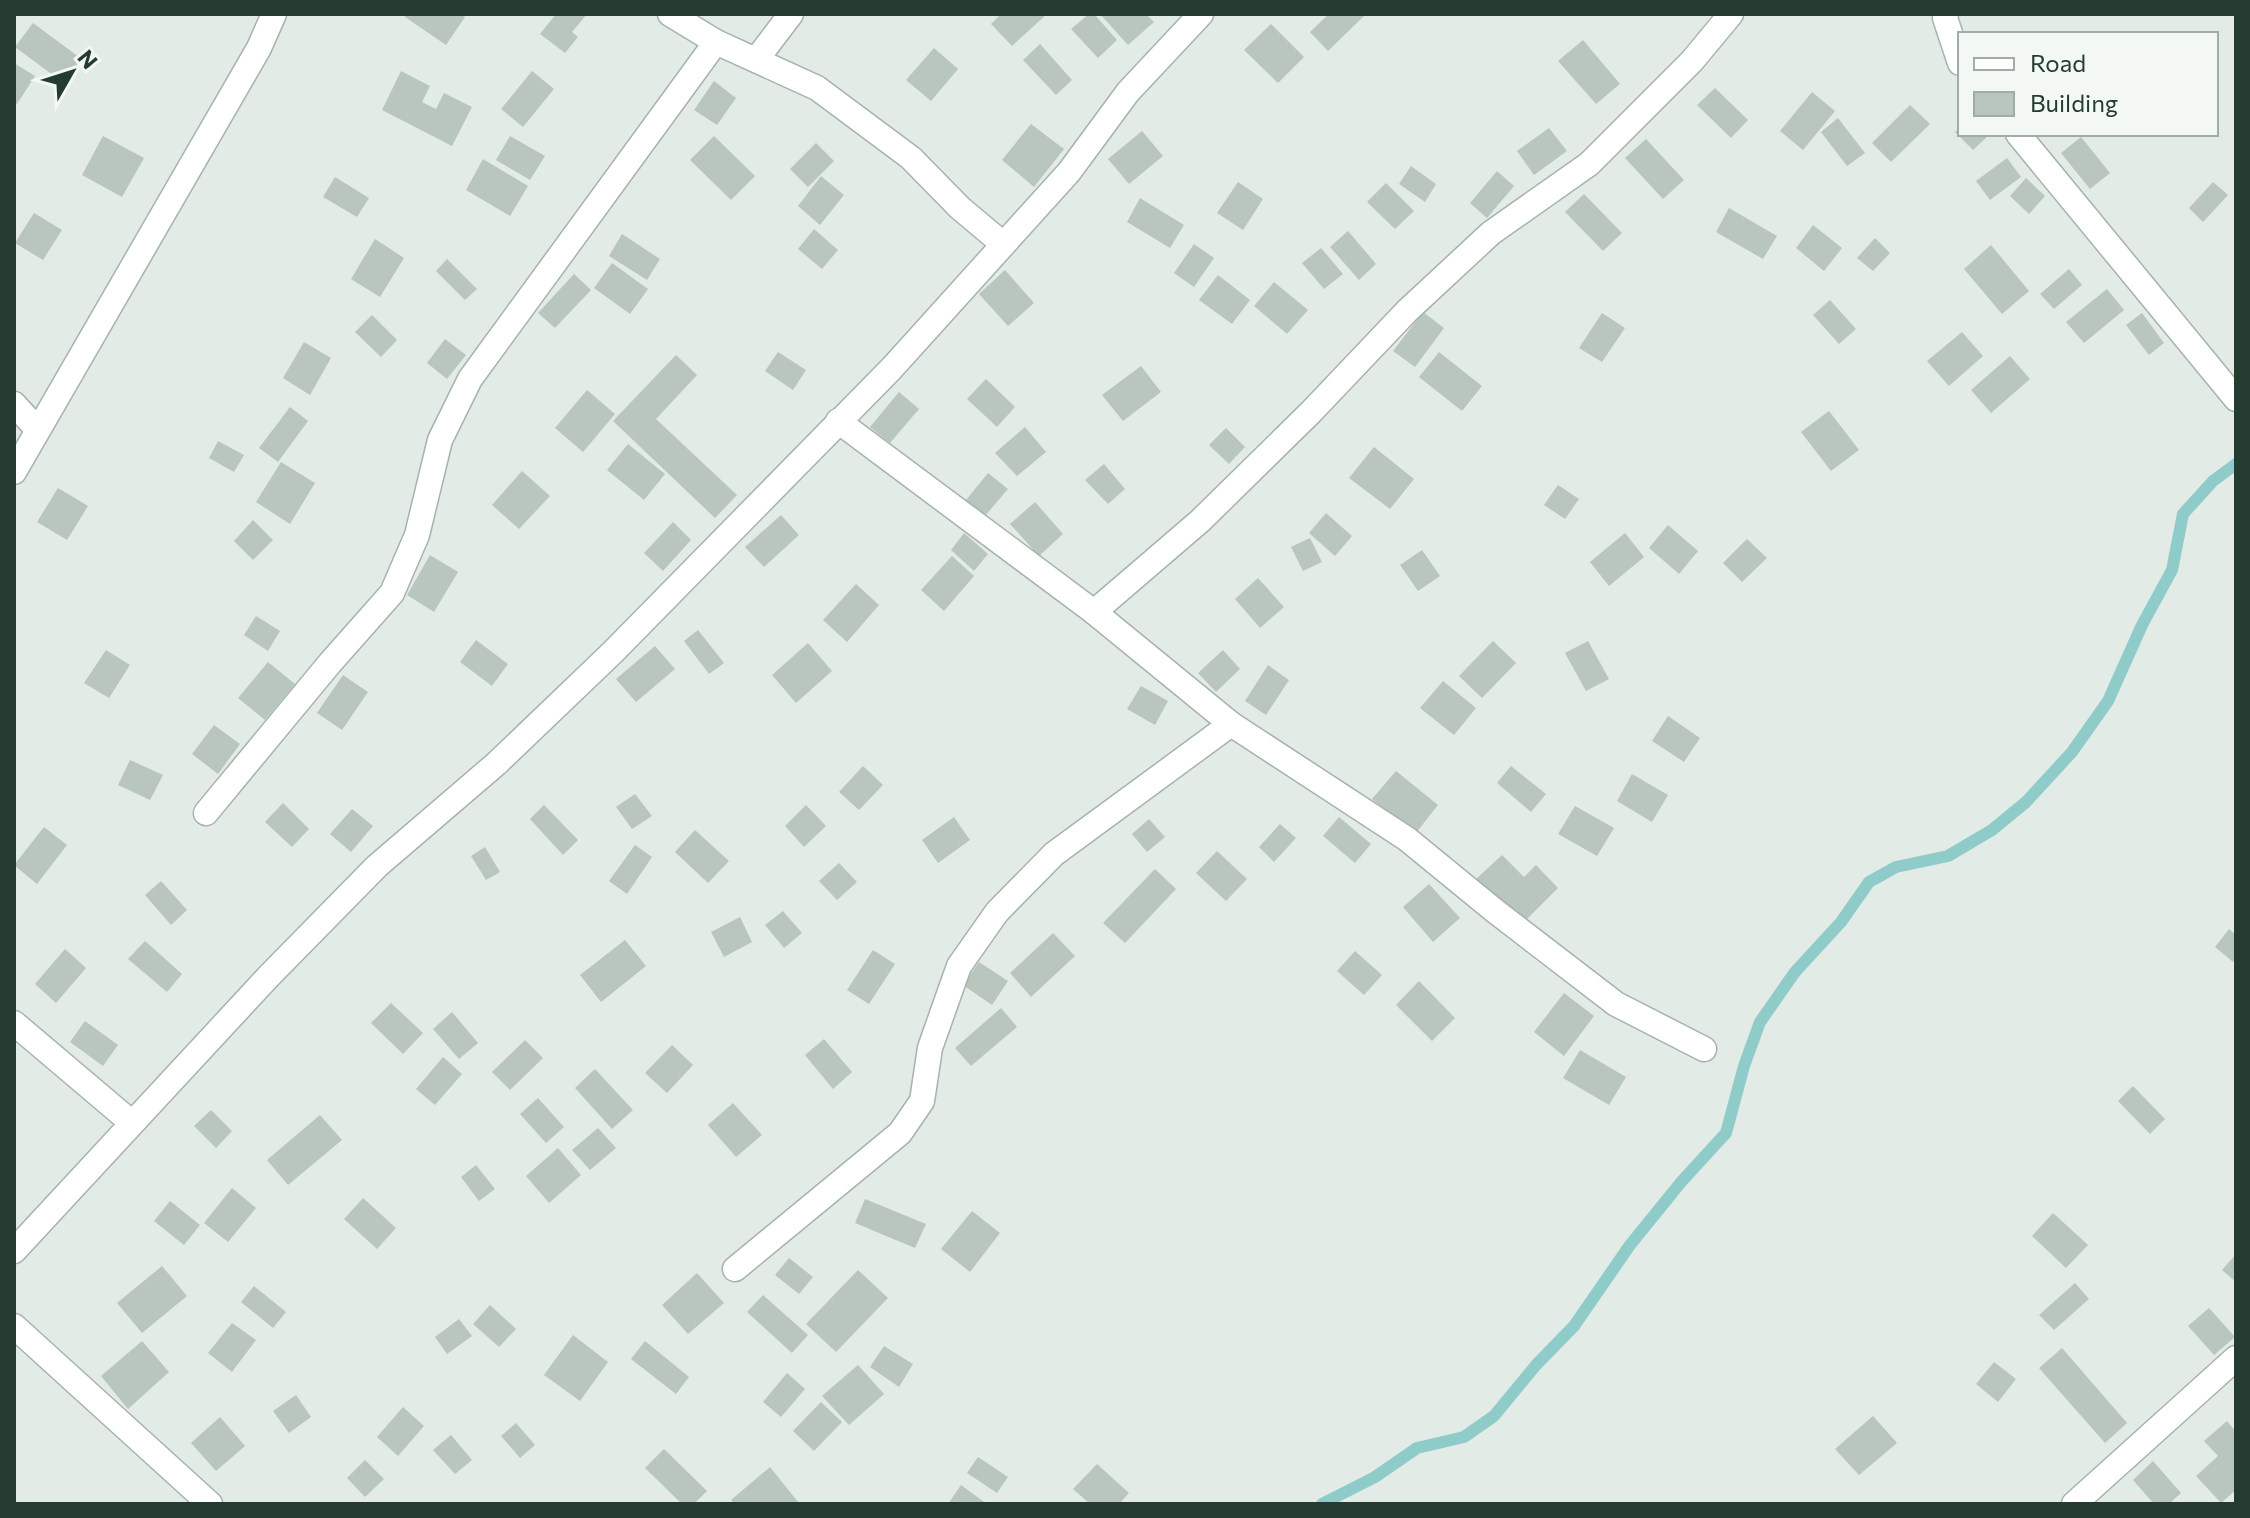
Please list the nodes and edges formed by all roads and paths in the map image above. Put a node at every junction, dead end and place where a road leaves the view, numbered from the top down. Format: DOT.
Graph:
graph roads {
  1 [pos="274,14"];
  2 [pos="670,14"];
  3 [pos="791,14"];
  4 [pos="1201,14"];
  5 [pos="1731,14"];
  6 [pos="1946,14"];
  7 [pos="716,42"];
  8 [pos="1958,57"];
  9 [pos="756,60"];
  10 [pos="2020,136"];
  11 [pos="1003,244"];
  12 [pos="2236,399"];
  13 [pos="14,404"];
  14 [pos="838,421"];
  15 [pos="37,429"];
  16 [pos="14,472"];
  17 [pos="1094,612"];
  18 [pos="1231,724"];
  19 [pos="206,813"];
  20 [pos="14,1023"];
  21 [pos="1704,1049"];
  22 [pos="132,1123"];
  23 [pos="14,1251"];
  24 [pos="735,1269"];
  25 [pos="14,1326"];
  26 [pos="2236,1358"];
  27 [pos="210,1504"];
  28 [pos="2074,1504"];
  1 -- 15 [label="street"];
  2 -- 7 [label="street"];
  3 -- 9 [label="street"];
  4 -- 11 [label="street"];
  5 -- 17 [label="street"];
  6 -- 8 [label="street"];
  7 -- 9 [label="street"];
  7 -- 19 [label="street"];
  9 -- 11 [label="street"];
  10 -- 12 [label="street"];
  11 -- 14 [label="street"];
  13 -- 15 [label="street"];
  14 -- 17 [label="street"];
  14 -- 22 [label="street"];
  15 -- 16 [label="street"];
  17 -- 18 [label="street"];
  18 -- 21 [label="street"];
  18 -- 24 [label="street"];
  20 -- 22 [label="street"];
  22 -- 23 [label="street"];
  25 -- 27 [label="street"];
  26 -- 28 [label="street"];
}
